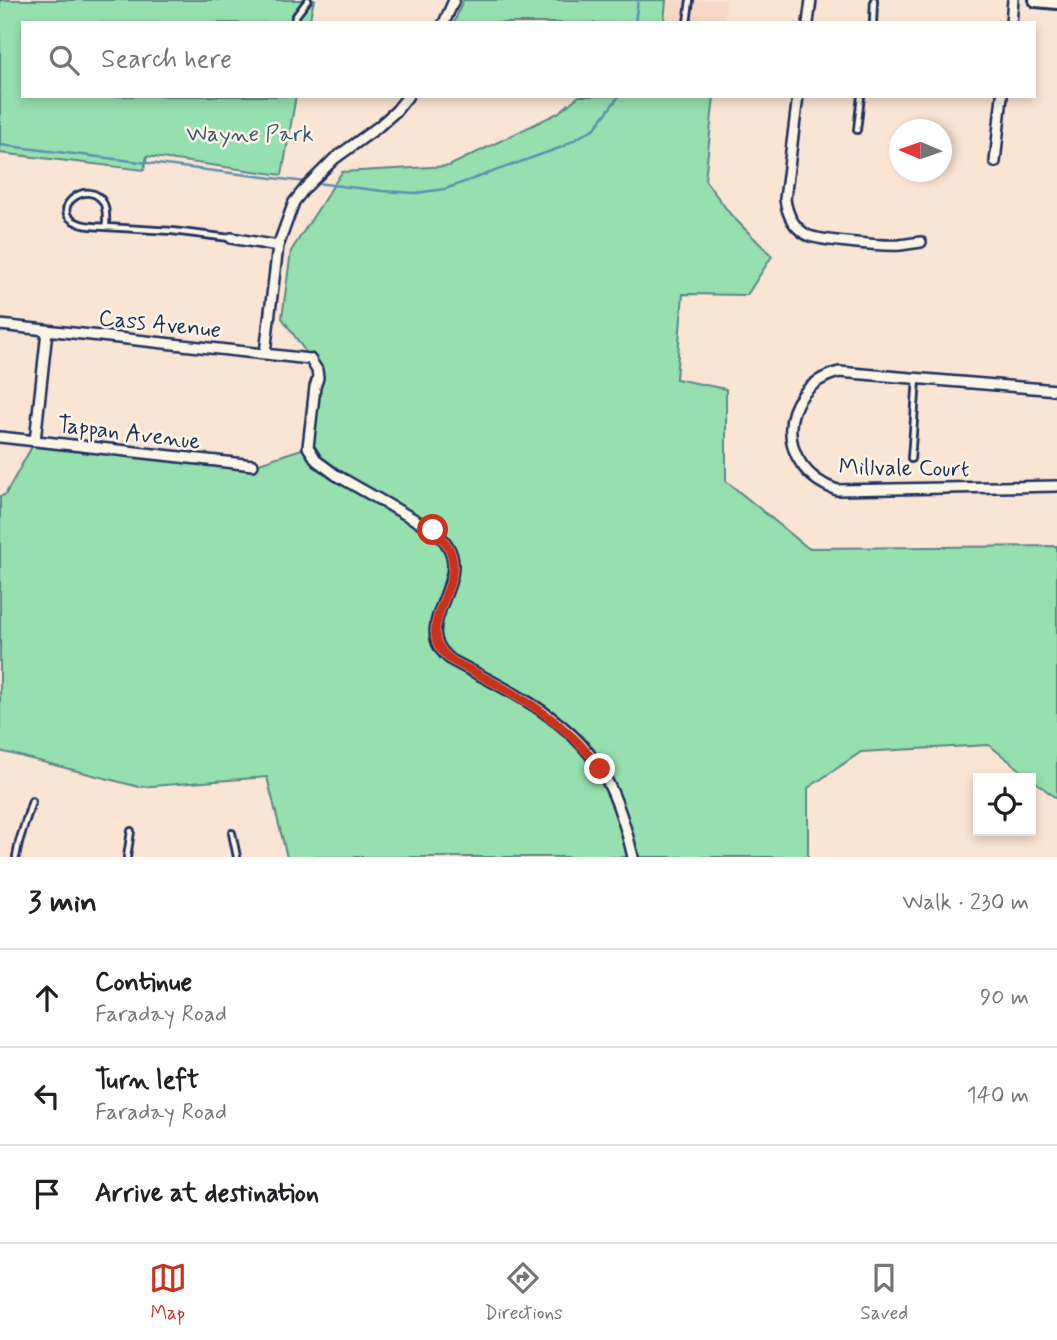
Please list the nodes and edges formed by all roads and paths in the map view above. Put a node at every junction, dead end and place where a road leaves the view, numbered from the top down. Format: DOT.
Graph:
graph roads {
  1 [pos="308,0"];
  2 [pos="454,0"];
  3 [pos="690,0"];
  4 [pos="811,0"];
  5 [pos="874,0"];
  6 [pos="1013,0"];
  7 [pos="1036,0"];
  8 [pos="1057,2"];
  9 [pos="294,21"];
  10 [pos="445,21"];
  11 [pos="687,21"];
  12 [pos="808,21"];
  13 [pos="873,21"];
  14 [pos="1011,21"];
  15 [pos="406,98"];
  16 [pos="799,98"];
  17 [pos="861,98"];
  18 [pos="1002,98"];
  19 [pos="858,130"];
  20 [pos="995,162"];
  21 [pos="106,227"];
  22 [pos="231,238"];
  23 [pos="921,242"];
  24 [pos="278,246"];
  25 [pos="0,325"];
  26 [pos="47,331"];
  27 [pos="265,353"];
  28 [pos="917,379"];
  29 [pos="1057,390"];
  30 [pos="0,437"];
  31 [pos="35,441"];
  32 [pos="911,459"];
  33 [pos="253,466"];
  34 [pos="1057,486"];
  35 [pos="32,801"];
  36 [pos="131,831"];
  37 [pos="232,833"];
  38 [pos="16,857"];
  39 [pos="127,857"];
  40 [pos="237,857"];
  41 [pos="633,857"];
  1 -- 9 [label="lane"];
  2 -- 10 [label="street"];
  3 -- 11 [label="lane"];
  4 -- 12 [label="street"];
  5 -- 13 [label="lane"];
  6 -- 14 [label="street"];
  7 -- 8 [label="main road"];
  15 -- 24 [label="street"];
  16 -- 23 [label="street"];
  17 -- 19 [label="lane"];
  18 -- 20 [label="street"];
  21 -- 21 [label="lane"];
  21 -- 22 [label="lane"];
  22 -- 24 [label="street"];
  24 -- 27 [label="street"];
  25 -- 26 [label="street, Cass Avenue"];
  26 -- 27 [label="street, Cass Avenue"];
  26 -- 31 [label="street"];
  27 -- 41 [label="street, Cass Avenue"];
  28 -- 29 [label="street, Millvale Court"];
  28 -- 32 [label="lane"];
  28 -- 34 [label="street, Millvale Court"];
  30 -- 31 [label="street, Tappan Avenue"];
  31 -- 33 [label="street, Tappan Avenue"];
  35 -- 38 [label="lane"];
  36 -- 39 [label="lane"];
  37 -- 40 [label="lane"];
}
